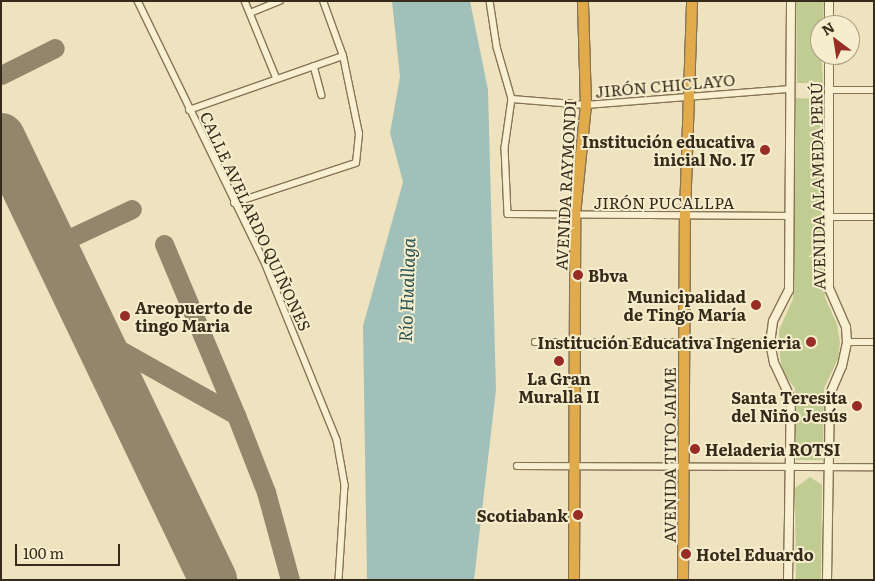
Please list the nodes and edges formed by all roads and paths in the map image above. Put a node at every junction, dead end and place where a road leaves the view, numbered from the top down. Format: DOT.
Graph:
graph roads {
  1 [pos="138,1"];
  2 [pos="245,1"];
  3 [pos="280,1"];
  4 [pos="322,1"];
  5 [pos="490,1"];
  6 [pos="583,1"];
  7 [pos="692,1"];
  8 [pos="791,1"];
  9 [pos="829,1"];
  10 [pos="250,13"];
  11 [pos="829,15"];
  12 [pos="343,56"];
  13 [pos="829,65"];
  14 [pos="314,66"];
  15 [pos="277,79"];
  16 [pos="790,89"];
  17 [pos="829,90"];
  18 [pos="874,90"];
  19 [pos="322,95"];
  20 [pos="690,96"];
  21 [pos="512,99"];
  22 [pos="586,105"];
  23 [pos="189,110"];
  24 [pos="234,203"];
  25 [pos="575,215"];
  26 [pos="685,215"];
  27 [pos="790,216"];
  28 [pos="829,217"];
  29 [pos="874,217"];
  30 [pos="685,341"];
  31 [pos="535,342"];
  32 [pos="575,342"];
  33 [pos="847,342"];
  34 [pos="874,342"];
  35 [pos="770,343"];
  36 [pos="518,466"];
  37 [pos="574,466"];
  38 [pos="685,466"];
  39 [pos="790,467"];
  40 [pos="828,467"];
  41 [pos="874,467"];
  42 [pos="339,580"];
  43 [pos="574,580"];
  44 [pos="683,580"];
  45 [pos="788,580"];
  46 [pos="827,580"];
  1 -- 23 [label="street, CALLE AVELARDO QUIÑONES"];
  2 -- 10 [label="street"];
  3 -- 10 [label="street"];
  4 -- 12 [label="street"];
  5 -- 21 [label="street"];
  6 -- 22 [label="highway, AVENIDA RAYMONDI"];
  7 -- 20 [label="highway, AVENIDA TITO JAIME"];
  8 -- 16 [label="street, AVENIDA ALAMEDA PERÚ"];
  9 -- 11 [label="street"];
  10 -- 15 [label="street"];
  12 -- 14 [label="street"];
  12 -- 24 [label="street"];
  13 -- 17 [label="street, AVENIDA ALAMEDA PERÚ"];
  14 -- 15 [label="street"];
  14 -- 19 [label="street"];
  15 -- 23 [label="street"];
  16 -- 20 [label="street, JIRÓN CHICLAYO"];
  16 -- 27 [label="street, AVENIDA ALAMEDA PERÚ"];
  17 -- 18 [label="street"];
  17 -- 28 [label="street, AVENIDA ALAMEDA PERÚ"];
  20 -- 22 [label="street, JIRÓN CHICLAYO"];
  20 -- 26 [label="highway, AVENIDA TITO JAIME"];
  21 -- 22 [label="street, JIRÓN CHICLAYO"];
  21 -- 25 [label="street, JIRÓN PUCALLPA"];
  22 -- 25 [label="highway, AVENIDA RAYMONDI"];
  23 -- 24 [label="street, CALLE AVELARDO QUIÑONES"];
  24 -- 42 [label="street, CALLE AVELARDO QUIÑONES"];
  25 -- 26 [label="street, JIRÓN PUCALLPA"];
  25 -- 32 [label="highway, AVENIDA RAYMONDI"];
  26 -- 27 [label="street, JIRÓN PUCALLPA"];
  26 -- 30 [label="highway, AVENIDA TITO JAIME"];
  27 -- 35 [label="street, AVENIDA ALAMEDA PERÚ"];
  28 -- 29 [label="street"];
  28 -- 33 [label="street, AVENIDA ALAMEDA PERÚ"];
  30 -- 32 [label="street"];
  30 -- 35 [label="street"];
  30 -- 38 [label="highway, AVENIDA TITO JAIME"];
  31 -- 32 [label="street"];
  32 -- 37 [label="highway, AVENIDA RAYMONDI"];
  33 -- 34 [label="street"];
  33 -- 40 [label="street, AVENIDA ALAMEDA PERÚ"];
  35 -- 39 [label="street, AVENIDA ALAMEDA PERÚ"];
  36 -- 37 [label="street"];
  37 -- 38 [label="street"];
  37 -- 43 [label="highway, AVENIDA RAYMONDI"];
  38 -- 39 [label="street"];
  38 -- 44 [label="highway, AVENIDA TITO JAIME"];
  39 -- 40 [label="street"];
  39 -- 45 [label="street, AVENIDA ALAMEDA PERÚ"];
  40 -- 41 [label="street"];
  40 -- 46 [label="street, AVENIDA ALAMEDA PERÚ"];
}
